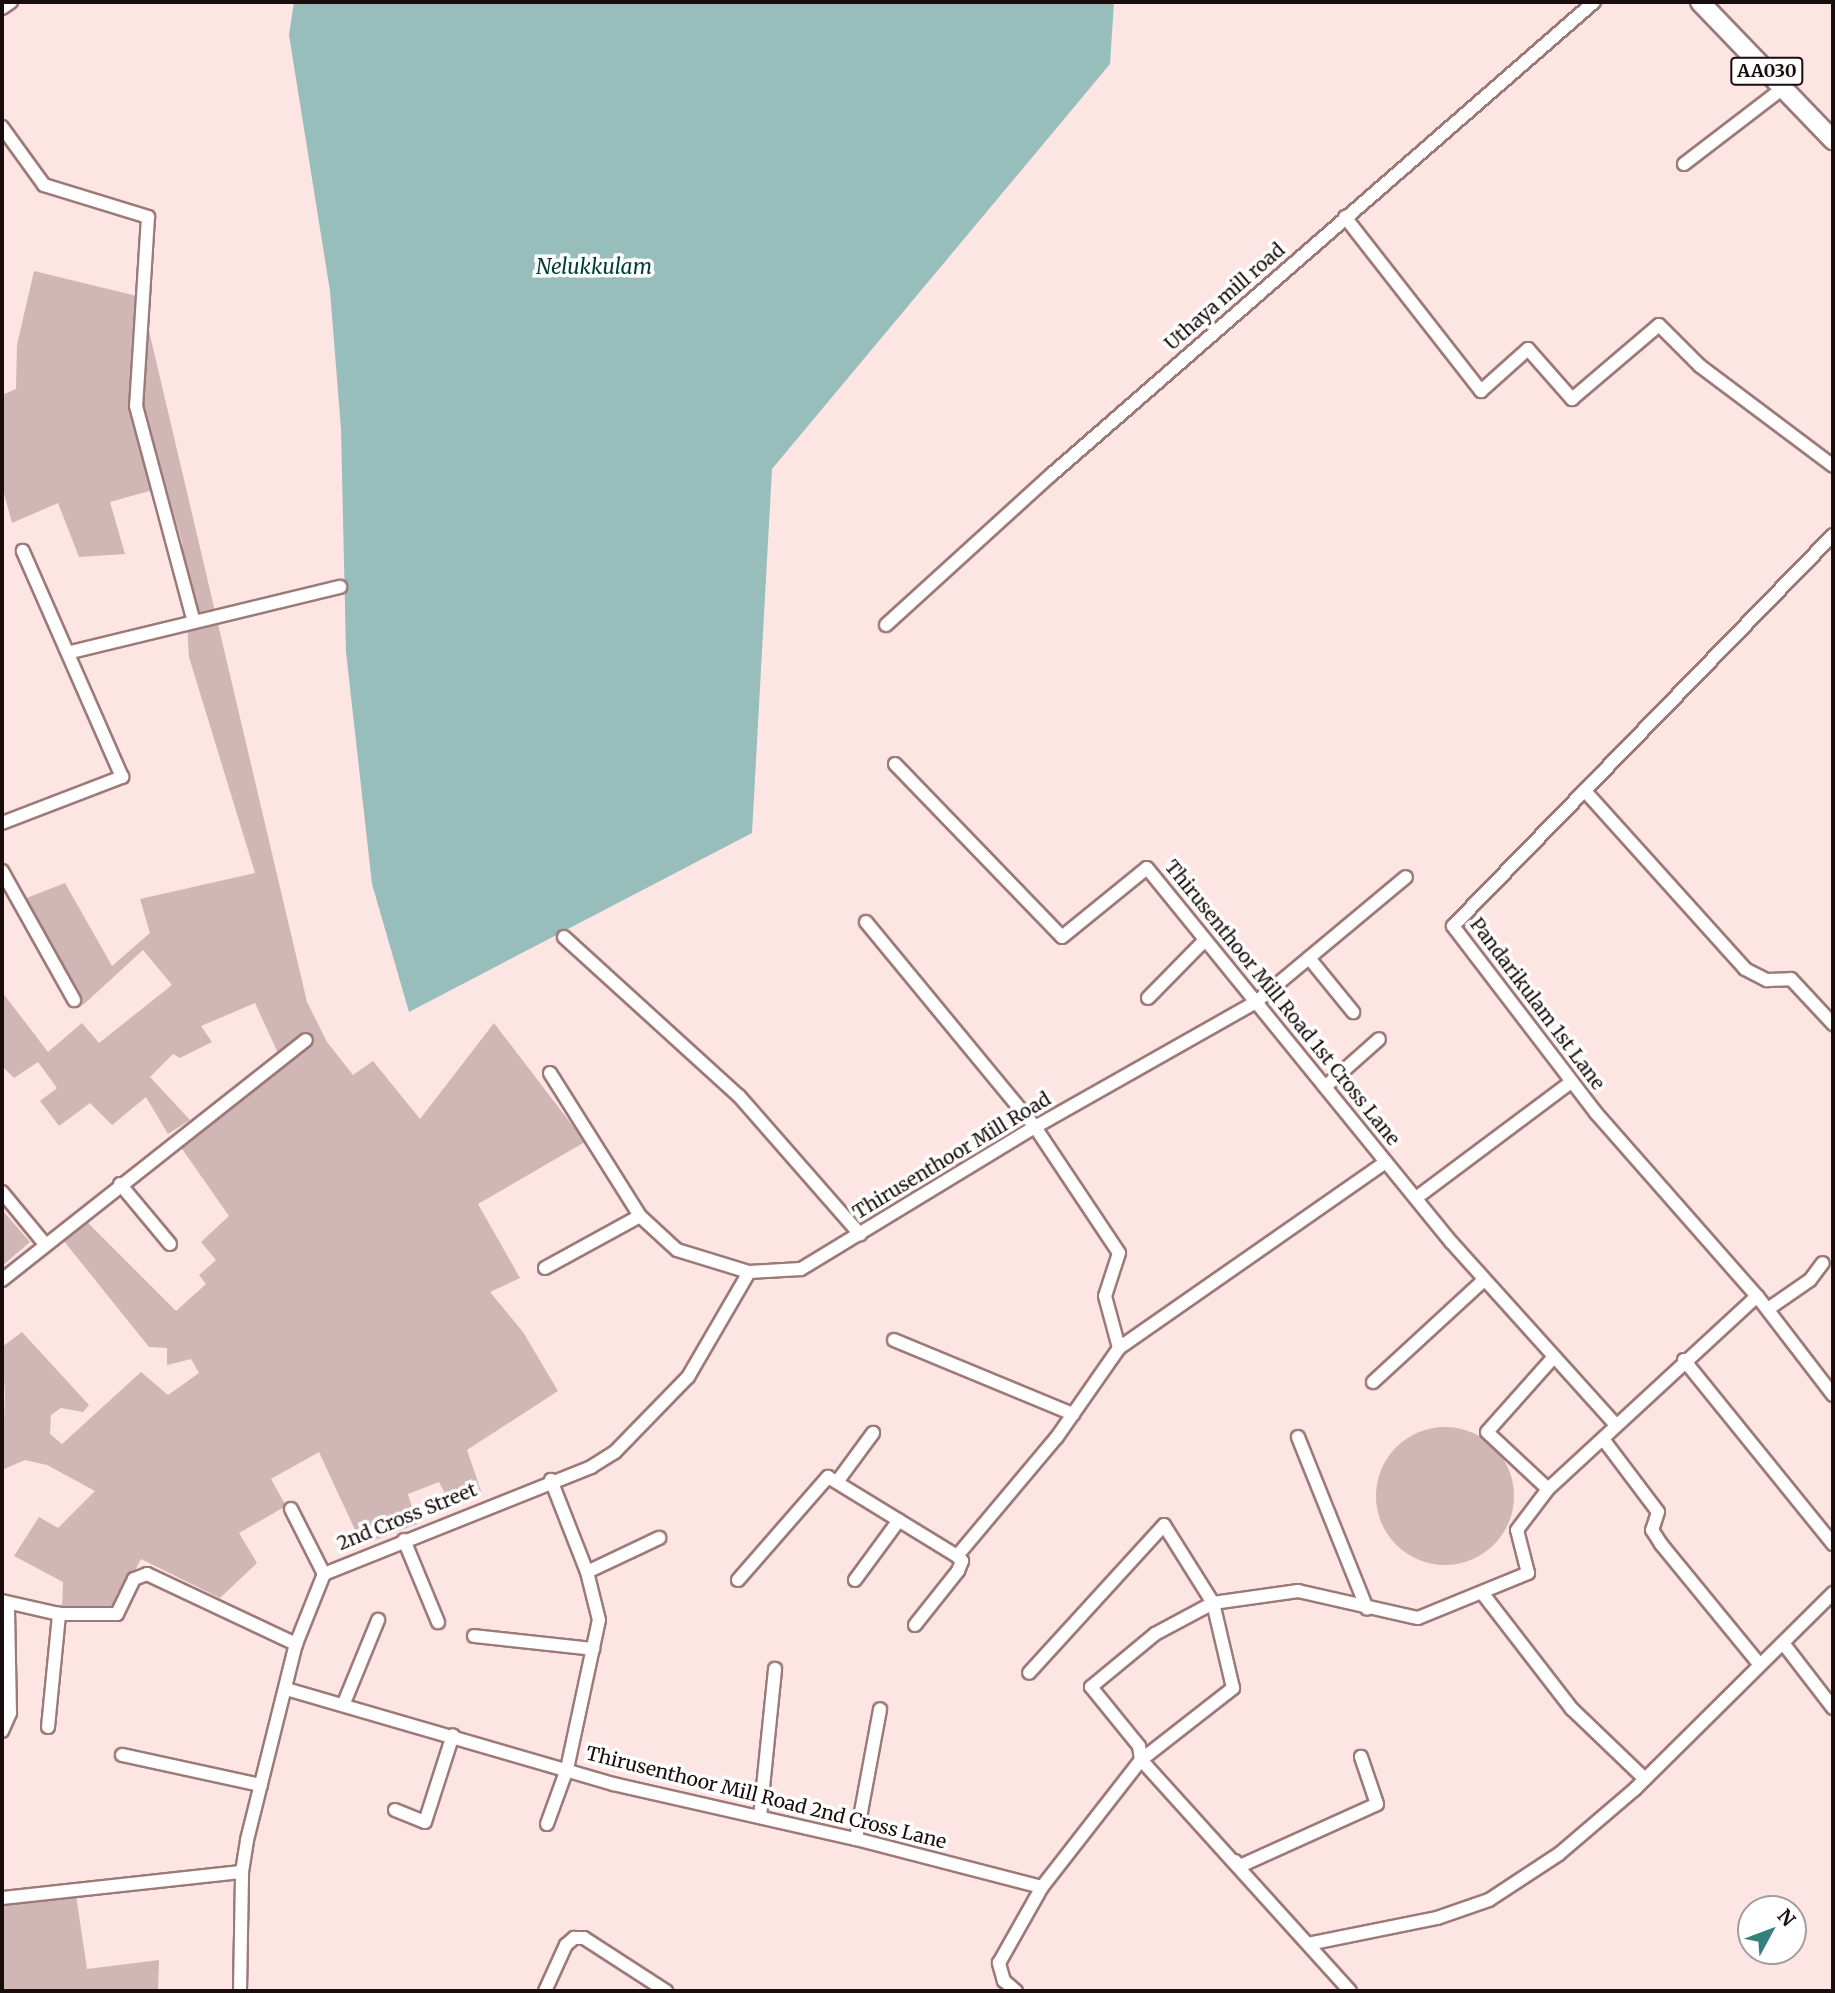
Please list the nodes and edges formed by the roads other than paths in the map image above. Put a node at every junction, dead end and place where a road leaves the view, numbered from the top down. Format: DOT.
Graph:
graph roads {
  1 [pos="11,2"];
  2 [pos="1594,2"];
  3 [pos="1700,2"];
  4 [pos="2,8"];
  5 [pos="1783,88"];
  6 [pos="2,127"];
  7 [pos="1833,140"];
  8 [pos="1684,164"];
  9 [pos="1345,217"];
  10 [pos="1833,466"];
  11 [pos="1833,535"];
  12 [pos="23,551"];
  13 [pos="340,587"];
  14 [pos="193,619"];
  15 [pos="886,625"];
  16 [pos="71,652"];
  17 [pos="895,764"];
  18 [pos="1585,791"];
  19 [pos="2,823"];
  20 [pos="2,871"];
  21 [pos="1406,877"];
  22 [pos="866,922"];
  23 [pos="564,937"];
  24 [pos="1205,940"];
  25 [pos="1309,958"];
  26 [pos="1148,998"];
  27 [pos="74,1000"];
  28 [pos="1256,1002"];
  29 [pos="1353,1012"];
  30 [pos="1833,1024"];
  31 [pos="1379,1039"];
  32 [pos="306,1040"];
  33 [pos="550,1073"];
  34 [pos="1571,1082"];
  35 [pos="1325,1087"];
  36 [pos="1035,1127"];
  37 [pos="1386,1162"];
  38 [pos="120,1184"];
  39 [pos="2,1192"];
  40 [pos="1416,1198"];
  41 [pos="640,1216"];
  42 [pos="860,1234"];
  43 [pos="44,1243"];
  44 [pos="170,1244"];
  45 [pos="1824,1263"];
  46 [pos="545,1268"];
  47 [pos="750,1272"];
  48 [pos="2,1280"];
  49 [pos="1484,1280"];
  50 [pos="1757,1296"];
  51 [pos="1768,1309"];
  52 [pos="894,1340"];
  53 [pos="1119,1348"];
  54 [pos="1552,1359"];
  55 [pos="1684,1360"];
  56 [pos="1373,1382"];
  57 [pos="1833,1395"];
  58 [pos="1073,1414"];
  59 [pos="1616,1425"];
  60 [pos="873,1433"];
  61 [pos="1298,1437"];
  62 [pos="1603,1439"];
  63 [pos="551,1480"];
  64 [pos="837,1482"];
  65 [pos="1548,1489"];
  66 [pos="291,1509"];
  67 [pos="899,1520"];
  68 [pos="659,1538"];
  69 [pos="404,1541"];
  70 [pos="1833,1544"];
  71 [pos="957,1556"];
  72 [pos="587,1572"];
  73 [pos="324,1574"];
  74 [pos="738,1580"];
  75 [pos="855,1580"];
  76 [pos="1833,1593"];
  77 [pos="1483,1594"];
  78 [pos="5,1603"];
  79 [pos="1213,1603"];
  80 [pos="1367,1609"];
  81 [pos="59,1614"];
  82 [pos="378,1620"];
  83 [pos="438,1622"];
  84 [pos="915,1625"];
  85 [pos="474,1636"];
  86 [pos="1783,1643"];
  87 [pos="296,1644"];
  88 [pos="593,1649"];
  89 [pos="1760,1665"];
  90 [pos="775,1669"];
  91 [pos="1029,1673"];
  92 [pos="286,1689"];
  93 [pos="344,1703"];
  94 [pos="1833,1708"];
  95 [pos="880,1709"];
  96 [pos="48,1727"];
  97 [pos="2,1731"];
  98 [pos="453,1735"];
  99 [pos="122,1755"];
  100 [pos="1361,1757"];
  101 [pos="1141,1760"];
  102 [pos="567,1769"];
  103 [pos="1645,1779"];
  104 [pos="261,1785"];
  105 [pos="395,1810"];
  106 [pos="760,1817"];
  107 [pos="547,1824"];
  108 [pos="856,1839"];
  109 [pos="1235,1861"];
  110 [pos="242,1872"];
  111 [pos="1042,1887"];
  112 [pos="2,1898"];
  113 [pos="1308,1944"];
  114 [pos="240,1991"];
  115 [pos="545,1991"];
  116 [pos="666,1991"];
  117 [pos="1016,1991"];
  118 [pos="1350,1991"];
  1 -- 4 [label="street"];
  2 -- 9 [label="street, Uthaya mill road"];
  3 -- 5 [label="highway, AA030"];
  5 -- 7 [label="highway, AA030"];
  5 -- 8 [label="street"];
  6 -- 14 [label="street"];
  9 -- 10 [label="street"];
  9 -- 15 [label="street, Uthaya mill road"];
  11 -- 18 [label="street, Pandarikulam 1st Lane"];
  12 -- 16 [label="street"];
  13 -- 14 [label="street"];
  14 -- 16 [label="street"];
  16 -- 19 [label="street"];
  17 -- 24 [label="street, Thirusenthoor Mill Road 1st Cross Lane"];
  18 -- 30 [label="street"];
  18 -- 34 [label="street, Pandarikulam 1st Lane"];
  20 -- 27 [label="street"];
  21 -- 25 [label="street, Thirusenthoor Mill Road"];
  22 -- 36 [label="street"];
  23 -- 42 [label="street"];
  24 -- 26 [label="street"];
  24 -- 28 [label="street, Thirusenthoor Mill Road 1st Cross Lane"];
  25 -- 28 [label="street, Thirusenthoor Mill Road"];
  25 -- 29 [label="street"];
  28 -- 35 [label="street, Thirusenthoor Mill Road 1st Cross Lane"];
  28 -- 36 [label="street, Thirusenthoor Mill Road"];
  31 -- 35 [label="street"];
  32 -- 38 [label="street"];
  33 -- 41 [label="street, Thirusenthoor Mill Road"];
  34 -- 40 [label="street"];
  34 -- 50 [label="street, Pandarikulam 1st Lane"];
  35 -- 37 [label="street, Thirusenthoor Mill Road 1st Cross Lane"];
  36 -- 42 [label="street, Thirusenthoor Mill Road"];
  36 -- 53 [label="street"];
  37 -- 40 [label="street, Thirusenthoor Mill Road 1st Cross Lane"];
  37 -- 53 [label="street"];
  38 -- 43 [label="street"];
  38 -- 44 [label="street"];
  39 -- 43 [label="street"];
  40 -- 49 [label="street, Thirusenthoor Mill Road 1st Cross Lane"];
  41 -- 46 [label="street"];
  41 -- 47 [label="street, Thirusenthoor Mill Road"];
  42 -- 47 [label="street, Thirusenthoor Mill Road"];
  43 -- 48 [label="street"];
  45 -- 51 [label="street"];
  47 -- 63 [label="street, 2nd Cross Street"];
  49 -- 54 [label="street, Thirusenthoor Mill Road 1st Cross Lane"];
  49 -- 56 [label="street"];
  50 -- 51 [label="street, Pandarikulam 1st Lane"];
  50 -- 55 [label="street"];
  51 -- 57 [label="street, Pandarikulam 1st Lane"];
  52 -- 58 [label="street"];
  53 -- 58 [label="street"];
  54 -- 59 [label="street, Thirusenthoor Mill Road 1st Cross Lane"];
  54 -- 65 [label="street"];
  55 -- 59 [label="street"];
  55 -- 70 [label="street"];
  58 -- 71 [label="street"];
  59 -- 62 [label="street"];
  60 -- 64 [label="street"];
  61 -- 80 [label="street"];
  62 -- 65 [label="street"];
  62 -- 89 [label="street"];
  63 -- 69 [label="street, 2nd Cross Street"];
  63 -- 72 [label="street"];
  64 -- 67 [label="street"];
  64 -- 74 [label="street"];
  65 -- 77 [label="street"];
  66 -- 73 [label="street"];
  67 -- 71 [label="street"];
  67 -- 75 [label="street"];
  68 -- 72 [label="street"];
  69 -- 73 [label="street, 2nd Cross Street"];
  69 -- 83 [label="street"];
  71 -- 84 [label="street"];
  72 -- 88 [label="street"];
  73 -- 87 [label="street, 2nd Cross Street"];
  76 -- 86 [label="street"];
  77 -- 80 [label="street"];
  77 -- 103 [label="street"];
  78 -- 81 [label="street"];
  78 -- 97 [label="street"];
  79 -- 80 [label="street"];
  79 -- 91 [label="street"];
  79 -- 101 [label="street"];
  79 -- 101 [label="street"];
  81 -- 87 [label="street"];
  81 -- 96 [label="street"];
  82 -- 93 [label="street"];
  85 -- 88 [label="street"];
  86 -- 89 [label="street"];
  86 -- 94 [label="street"];
  87 -- 92 [label="street, 2nd Cross Street"];
  88 -- 102 [label="street"];
  89 -- 103 [label="street"];
  90 -- 106 [label="street"];
  92 -- 93 [label="street, Thirusenthoor Mill Road 2nd Cross Lane"];
  92 -- 104 [label="street, 2nd Cross Street"];
  93 -- 98 [label="street, Thirusenthoor Mill Road 2nd Cross Lane"];
  95 -- 108 [label="street"];
  98 -- 102 [label="street, Thirusenthoor Mill Road 2nd Cross Lane"];
  98 -- 105 [label="street"];
  99 -- 104 [label="street"];
  100 -- 109 [label="street"];
  101 -- 109 [label="street"];
  101 -- 111 [label="street"];
  102 -- 106 [label="street, Thirusenthoor Mill Road 2nd Cross Lane"];
  102 -- 107 [label="street"];
  103 -- 113 [label="street"];
  104 -- 110 [label="street, 2nd Cross Street"];
  106 -- 108 [label="street, Thirusenthoor Mill Road 2nd Cross Lane"];
  108 -- 111 [label="street, Thirusenthoor Mill Road 2nd Cross Lane"];
  109 -- 113 [label="street"];
  110 -- 112 [label="street"];
  110 -- 114 [label="street, 2nd Cross Street"];
  111 -- 117 [label="street"];
  113 -- 118 [label="street"];
  115 -- 116 [label="street"];
}
